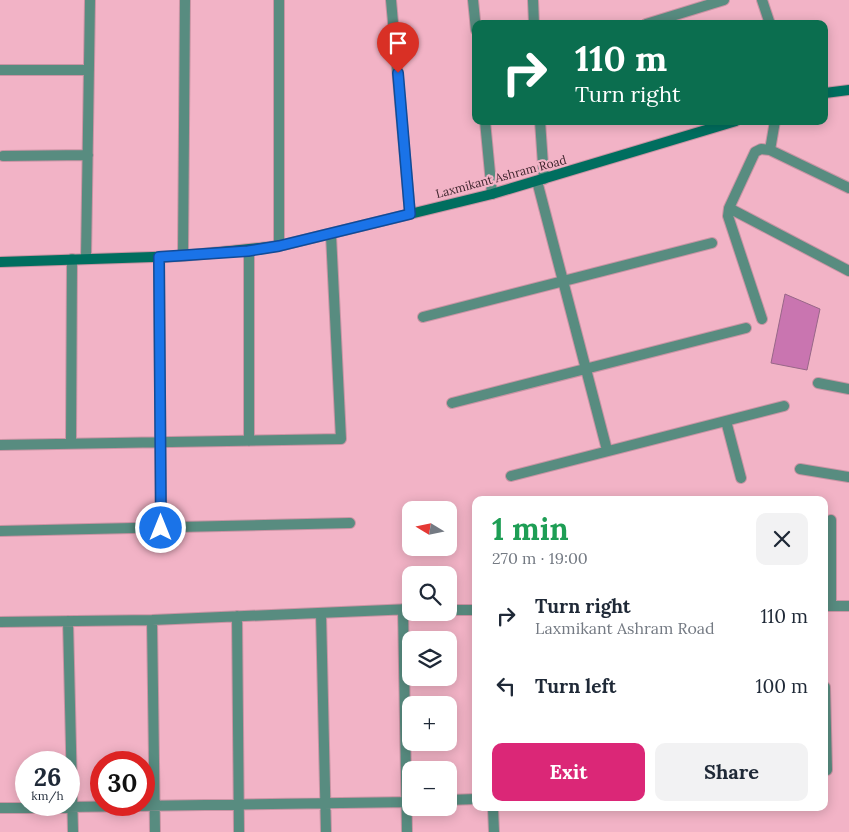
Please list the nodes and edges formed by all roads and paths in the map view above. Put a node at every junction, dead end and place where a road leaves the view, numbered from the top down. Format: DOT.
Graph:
graph roads {
  1 [pos="90,0"];
  2 [pos="184,0"];
  3 [pos="279,0"];
  4 [pos="391,0"];
  5 [pos="473,0"];
  6 [pos="533,0"];
  7 [pos="724,0"];
  8 [pos="762,0"];
  9 [pos="475,20"];
  10 [pos="534,20"];
  11 [pos="659,20"];
  12 [pos="769,20"];
  13 [pos="0,70"];
  14 [pos="89,70"];
  15 [pos="849,90"];
  16 [pos="828,93"];
  17 [pos="485,125"];
  18 [pos="540,125"];
  19 [pos="723,125"];
  20 [pos="774,125"];
  21 [pos="770,150"];
  22 [pos="88,155"];
  23 [pos="3,156"];
  24 [pos="541,180"];
  25 [pos="849,188"];
  26 [pos="492,194"];
  27 [pos="729,208"];
  28 [pos="410,214"];
  29 [pos="331,234"];
  30 [pos="712,243"];
  31 [pos="279,246"];
  32 [pos="248,251"];
  33 [pos="182,256"];
  34 [pos="159,257"];
  35 [pos="86,258"];
  36 [pos="72,259"];
  37 [pos="0,262"];
  38 [pos="849,271"];
  39 [pos="563,281"];
  40 [pos="423,317"];
  41 [pos="762,319"];
  42 [pos="746,328"];
  43 [pos="586,369"];
  44 [pos="818,383"];
  45 [pos="849,388"];
  46 [pos="452,403"];
  47 [pos="784,406"];
  48 [pos="726,421"];
  49 [pos="249,441"];
  50 [pos="160,442"];
  51 [pos="0,444"];
  52 [pos="71,444"];
  53 [pos="607,450"];
  54 [pos="800,469"];
  55 [pos="511,476"];
  56 [pos="849,477"];
  57 [pos="741,478"];
  58 [pos="831,520"];
  59 [pos="350,522"];
  60 [pos="161,528"];
  61 [pos="0,531"];
  62 [pos="828,606"];
  63 [pos="849,606"];
  64 [pos="402,609"];
  65 [pos="457,610"];
  66 [pos="472,610"];
  67 [pos="321,613"];
  68 [pos="237,616"];
  69 [pos="152,620"];
  70 [pos="68,621"];
  71 [pos="407,621"];
  72 [pos="0,622"];
  73 [pos="71,751"];
  74 [pos="153,751"];
  75 [pos="409,761"];
  76 [pos="472,799"];
  77 [pos="457,800"];
  78 [pos="402,802"];
  79 [pos="325,803"];
  80 [pos="238,804"];
  81 [pos="155,806"];
  82 [pos="0,808"];
  83 [pos="15,808"];
  84 [pos="493,811"];
  85 [pos="73,816"];
  86 [pos="155,816"];
  87 [pos="408,816"];
  88 [pos="73,832"];
  89 [pos="156,832"];
  90 [pos="239,832"];
  91 [pos="326,832"];
  92 [pos="407,832"];
  93 [pos="494,832"];
  1 -- 14 [label="street"];
  2 -- 33 [label="street"];
  3 -- 31 [label="street"];
  4 -- 28 [label="street"];
  5 -- 9 [label="street"];
  6 -- 10 [label="street"];
  7 -- 11 [label="street"];
  8 -- 12 [label="street"];
  13 -- 14 [label="street"];
  14 -- 22 [label="street"];
  15 -- 16 [label="street"];
  17 -- 26 [label="street"];
  18 -- 24 [label="street"];
  19 -- 24 [label="street, Laxmikant Ashram Road"];
  20 -- 21 [label="street"];
  21 -- 25 [label="street"];
  21 -- 27 [label="street"];
  22 -- 23 [label="street"];
  22 -- 35 [label="street"];
  24 -- 26 [label="street, Laxmikant Ashram Road"];
  24 -- 39 [label="street"];
  26 -- 28 [label="street, Laxmikant Ashram Road"];
  27 -- 38 [label="street"];
  27 -- 41 [label="street"];
  28 -- 29 [label="street, Laxmikant Ashram Road"];
  29 -- 31 [label="street, Laxmikant Ashram Road"];
  29 -- 49 [label="street"];
  30 -- 39 [label="street"];
  31 -- 32 [label="street, Laxmikant Ashram Road"];
  32 -- 33 [label="street, Laxmikant Ashram Road"];
  32 -- 49 [label="street"];
  33 -- 34 [label="street, Laxmikant Ashram Road"];
  34 -- 35 [label="street, Laxmikant Ashram Road"];
  34 -- 50 [label="street"];
  35 -- 36 [label="street, Laxmikant Ashram Road"];
  36 -- 37 [label="street, Laxmikant Ashram Road"];
  36 -- 52 [label="street"];
  39 -- 40 [label="street"];
  39 -- 43 [label="street"];
  42 -- 43 [label="street"];
  43 -- 46 [label="street"];
  43 -- 53 [label="street"];
  44 -- 45 [label="street"];
  47 -- 48 [label="street"];
  48 -- 53 [label="street"];
  48 -- 57 [label="street"];
  49 -- 50 [label="street"];
  50 -- 52 [label="street"];
  50 -- 60 [label="street"];
  51 -- 52 [label="street"];
  53 -- 55 [label="street"];
  54 -- 56 [label="street"];
  58 -- 62 [label="street"];
  59 -- 60 [label="street"];
  60 -- 61 [label="street"];
  62 -- 63 [label="street"];
  64 -- 67 [label="street"];
  65 -- 66 [label="street"];
  67 -- 68 [label="street"];
  67 -- 79 [label="street"];
  68 -- 69 [label="street"];
  68 -- 80 [label="street"];
  69 -- 70 [label="street"];
  69 -- 74 [label="street"];
  70 -- 72 [label="street"];
  70 -- 73 [label="street"];
  71 -- 75 [label="street"];
  76 -- 77 [label="street"];
  78 -- 79 [label="street"];
  79 -- 80 [label="street"];
  79 -- 91 [label="street"];
  80 -- 81 [label="street"];
  80 -- 90 [label="street"];
  82 -- 83 [label="street"];
  84 -- 93 [label="street"];
  85 -- 88 [label="street"];
  86 -- 89 [label="street"];
  87 -- 92 [label="street"];
}
